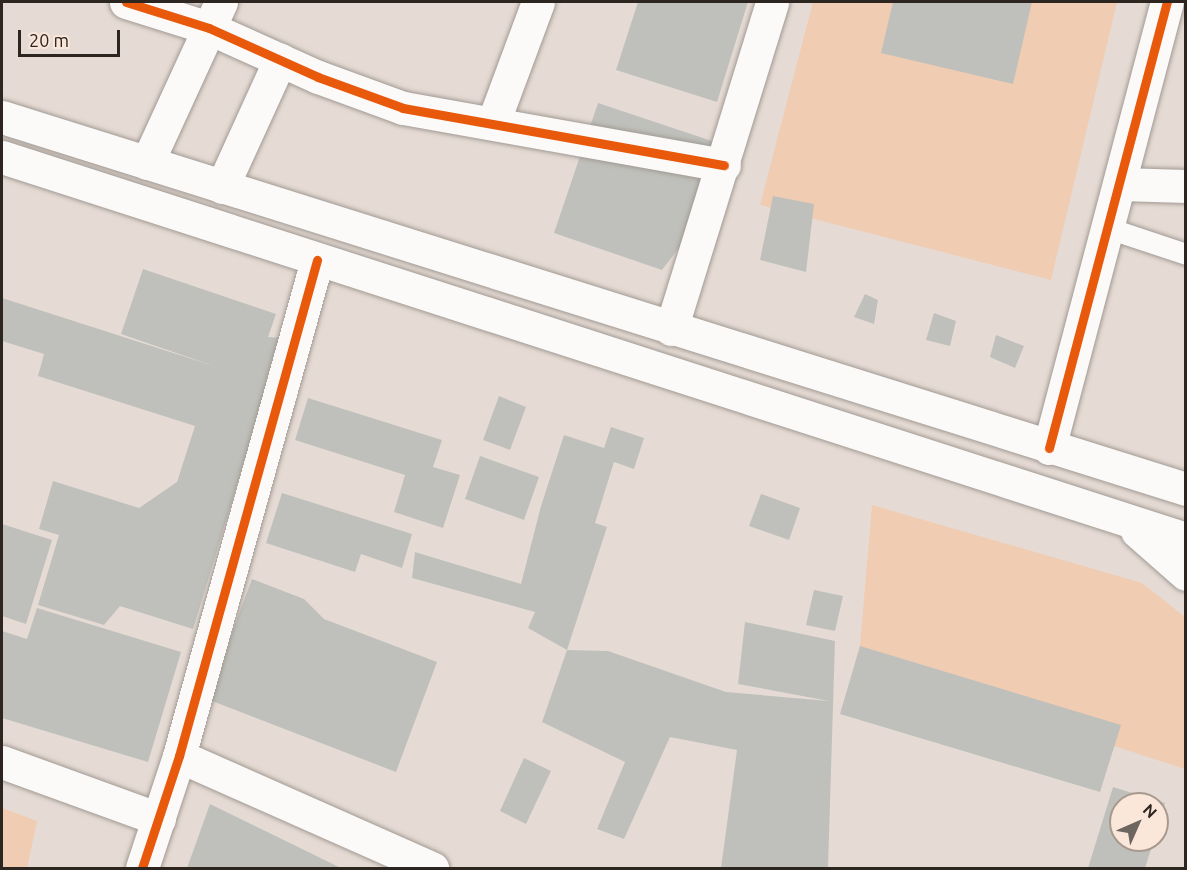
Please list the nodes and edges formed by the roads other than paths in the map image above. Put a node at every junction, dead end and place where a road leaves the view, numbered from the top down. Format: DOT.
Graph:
graph roads {
  1 [pos="126,2"];
  2 [pos="538,2"];
  3 [pos="772,2"];
  4 [pos="1167,2"];
  5 [pos="215,15"];
  6 [pos="280,60"];
  7 [pos="2,117"];
  8 [pos="493,123"];
  9 [pos="2,157"];
  10 [pos="147,163"];
  11 [pos="724,165"];
  12 [pos="1120,184"];
  13 [pos="1185,186"];
  14 [pos="222,187"];
  15 [pos="1108,228"];
  16 [pos="1185,254"];
  17 [pos="317,260"];
  18 [pos="671,329"];
  19 [pos="1049,448"];
  20 [pos="1185,489"];
  21 [pos="1124,520"];
  22 [pos="1185,539"];
  23 [pos="1185,574"];
  24 [pos="179,756"];
  25 [pos="2,762"];
  26 [pos="159,819"];
  27 [pos="142,868"];
  28 [pos="432,868"];
  1 -- 5 [label="street"];
  2 -- 8 [label="street"];
  3 -- 11 [label="street"];
  4 -- 12 [label="street"];
  5 -- 6 [label="street"];
  5 -- 10 [label="street"];
  6 -- 8 [label="street"];
  6 -- 14 [label="street"];
  7 -- 10 [label="street"];
  8 -- 11 [label="street"];
  9 -- 17 [label="street"];
  10 -- 14 [label="street"];
  11 -- 18 [label="street"];
  12 -- 13 [label="street"];
  12 -- 15 [label="street"];
  14 -- 18 [label="street"];
  15 -- 16 [label="lane"];
  15 -- 19 [label="street"];
  17 -- 21 [label="street"];
  17 -- 24 [label="street"];
  18 -- 19 [label="street"];
  19 -- 20 [label="street"];
  21 -- 22 [label="street"];
  21 -- 23 [label="street"];
  24 -- 26 [label="street"];
  24 -- 28 [label="street"];
  25 -- 26 [label="street"];
  26 -- 27 [label="street"];
}
